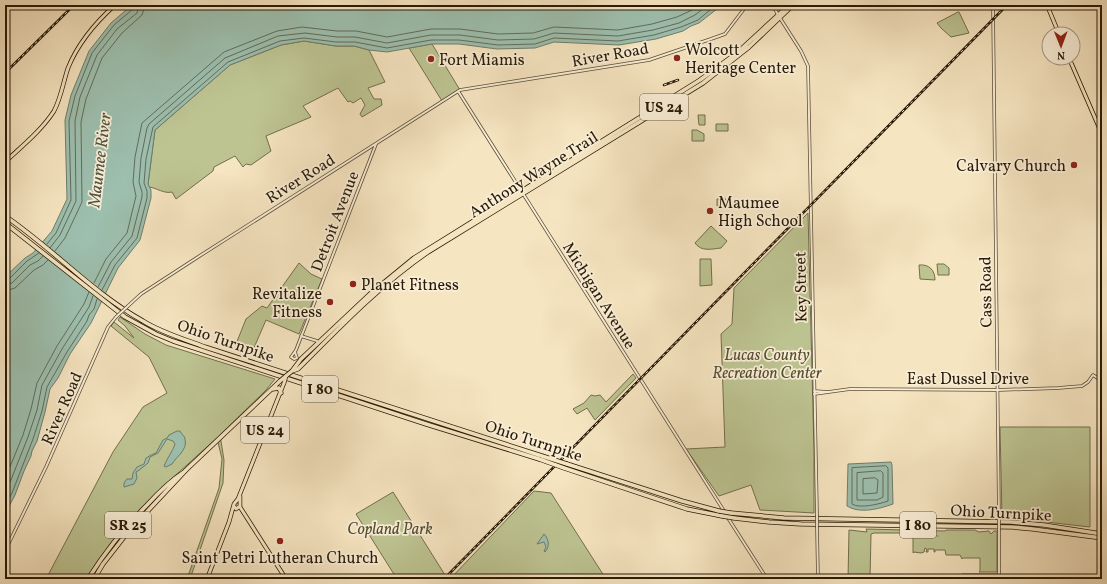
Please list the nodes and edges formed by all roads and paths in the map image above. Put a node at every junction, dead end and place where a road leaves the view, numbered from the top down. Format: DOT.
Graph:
graph roads {
  1 [pos="115,5"];
  2 [pos="747,5"];
  3 [pos="773,5"];
  4 [pos="789,5"];
  5 [pos="793,5"];
  6 [pos="993,5"];
  7 [pos="1046,5"];
  8 [pos="779,17"];
  9 [pos="1055,26"];
  10 [pos="1072,66"];
  11 [pos="458,91"];
  12 [pos="1102,134"];
  13 [pos="376,143"];
  14 [pos="5,162"];
  15 [pos="522,192"];
  16 [pos="5,216"];
  17 [pos="5,223"];
  18 [pos="392,275"];
  19 [pos="369,290"];
  20 [pos="301,336"];
  21 [pos="315,342"];
  22 [pos="295,352"];
  23 [pos="296,367"];
  24 [pos="286,376"];
  25 [pos="1102,381"];
  26 [pos="282,382"];
  27 [pos="272,389"];
  28 [pos="998,390"];
  29 [pos="280,393"];
  30 [pos="814,393"];
  31 [pos="186,470"];
  32 [pos="240,494"];
  33 [pos="237,507"];
  34 [pos="1102,534"];
  35 [pos="1102,538"];
  36 [pos="5,551"];
  37 [pos="88,579"];
  38 [pos="94,579"];
  39 [pos="207,579"];
  40 [pos="286,579"];
  41 [pos="767,579"];
  42 [pos="818,579"];
  43 [pos="999,579"];
  1 -- 14 [label="main road"];
  2 -- 11 [label="street, River Road"];
  3 -- 8 [label="street, Key Street"];
  4 -- 8 [label="highway, Anthony Wayne Trail / US 24"];
  5 -- 8 [label="highway, Anthony Wayne Trail / US 24"];
  6 -- 28 [label="street, Cass Road"];
  7 -- 9 [label="main road"];
  8 -- 15 [label="highway, Anthony Wayne Trail / US 24"];
  8 -- 30 [label="street, Key Street"];
  10 -- 12 [label="main road"];
  11 -- 13 [label="street, River Road"];
  11 -- 15 [label="street, Michigan Avenue"];
  13 -- 20 [label="street, Detroit Avenue"];
  13 -- 36 [label="street, River Road, bridge"];
  15 -- 18 [label="highway, Anthony Wayne Trail / US 24"];
  15 -- 23 [label="highway, Anthony Wayne Trail / US 24"];
  15 -- 41 [label="street, Michigan Avenue"];
  16 -- 34 [label="highway, Ohio Turnpike / I 80, bridge"];
  17 -- 35 [label="highway, Ohio Turnpike / I 80, bridge"];
  18 -- 19 [label="highway"];
  18 -- 21 [label="highway, Anthony Wayne Trail / US 24"];
  20 -- 21 [label="street"];
  20 -- 22 [label="street, Detroit Avenue"];
  21 -- 23 [label="highway, Anthony Wayne Trail / US 24"];
  23 -- 24 [label="highway, Anthony Wayne Trail / US 24, bridge"];
  24 -- 26 [label="highway, Anthony Wayne Trail / SR 25, bridge"];
  25 -- 28 [label="street, East Dussel Drive"];
  26 -- 27 [label="highway, Anthony Wayne Trail / SR 25"];
  26 -- 29 [label="main road, US 24"];
  27 -- 29 [label="highway"];
  27 -- 31 [label="highway, Anthony Wayne Trail / SR 25"];
  28 -- 30 [label="street, East Dussel Drive"];
  28 -- 43 [label="street, Cass Road, bridge"];
  29 -- 32 [label="main road, US 24"];
  30 -- 42 [label="street, Key Street, bridge"];
  31 -- 37 [label="highway, Anthony Wayne Trail / SR 25"];
  31 -- 38 [label="highway, Anthony Wayne Trail / SR 25"];
  32 -- 33 [label="main road, US 24"];
  32 -- 33 [label="main road, US 24"];
  33 -- 39 [label="main road, US 24"];
  33 -- 40 [label="main road"];
}
